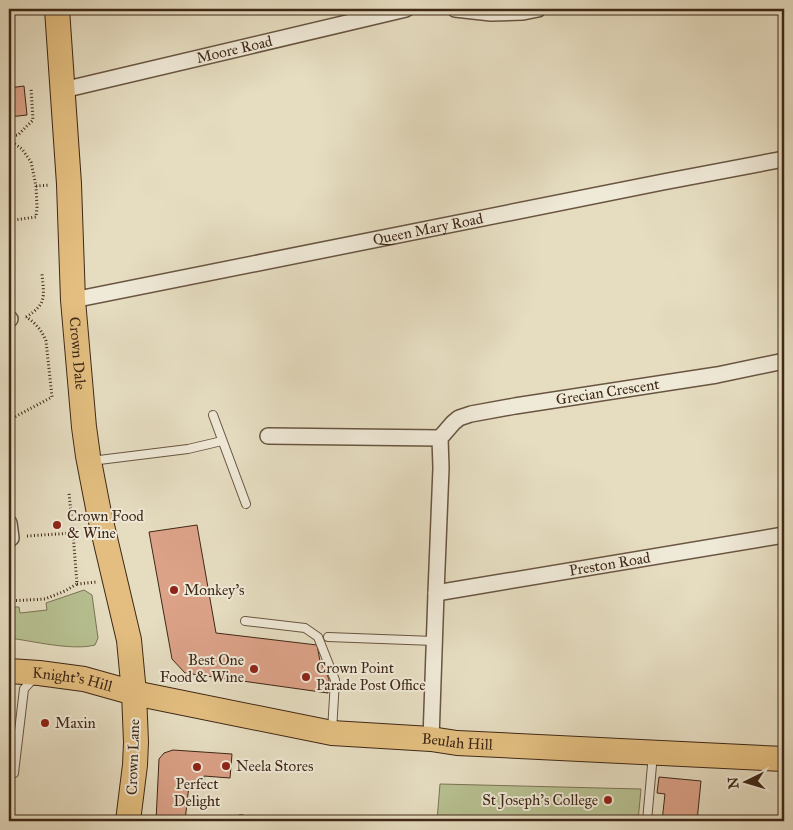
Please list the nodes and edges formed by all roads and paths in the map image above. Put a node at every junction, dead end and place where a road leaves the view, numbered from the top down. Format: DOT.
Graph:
graph roads {
  1 [pos="57,9"];
  2 [pos="406,9"];
  3 [pos="456,9"];
  4 [pos="538,9"];
  5 [pos="31,88"];
  6 [pos="63,90"];
  7 [pos="9,136"];
  8 [pos="9,140"];
  9 [pos="784,159"];
  10 [pos="9,224"];
  11 [pos="42,274"];
  12 [pos="73,300"];
  13 [pos="26,317"];
  14 [pos="10,319"];
  15 [pos="784,361"];
  16 [pos="213,415"];
  17 [pos="9,420"];
  18 [pos="268,436"];
  19 [pos="440,438"];
  20 [pos="222,440"];
  21 [pos="89,461"];
  22 [pos="69,493"];
  23 [pos="246,504"];
  24 [pos="10,530"];
  25 [pos="74,533"];
  26 [pos="784,535"];
  27 [pos="436,594"];
  28 [pos="9,601"];
  29 [pos="245,621"];
  30 [pos="328,637"];
  31 [pos="434,641"];
  32 [pos="9,671"];
  33 [pos="39,673"];
  34 [pos="134,693"];
  35 [pos="332,733"];
  36 [pos="431,739"];
  37 [pos="653,752"];
  38 [pos="784,759"];
  39 [pos="9,773"];
  40 [pos="128,821"];
  41 [pos="647,821"];
  1 -- 6 [label="main road, Crown Dale"];
  2 -- 6 [label="street, Moore Road"];
  3 -- 4 [label="street"];
  5 -- 7 [label="path"];
  6 -- 12 [label="main road, Crown Dale"];
  8 -- 10 [label="path"];
  9 -- 12 [label="street, Queen Mary Road"];
  11 -- 13 [label="path"];
  12 -- 21 [label="main road, Crown Dale"];
  13 -- 14 [label="path"];
  13 -- 17 [label="path"];
  15 -- 19 [label="street, Grecian Crescent"];
  16 -- 20 [label="lane"];
  18 -- 19 [label="street"];
  19 -- 27 [label="street"];
  20 -- 21 [label="lane"];
  20 -- 23 [label="lane"];
  21 -- 34 [label="main road, Crown Dale"];
  22 -- 25 [label="path"];
  24 -- 25 [label="path"];
  25 -- 28 [label="path"];
  26 -- 27 [label="street, Preston Road"];
  27 -- 31 [label="street"];
  29 -- 35 [label="lane"];
  30 -- 31 [label="lane"];
  31 -- 36 [label="street"];
  32 -- 33 [label="main road, Knight's Hill"];
  33 -- 34 [label="main road, Knight's Hill"];
  33 -- 39 [label="lane"];
  34 -- 35 [label="main road, Beulah Hill"];
  34 -- 40 [label="main road, Crown Lane"];
  35 -- 36 [label="main road, Beulah Hill"];
  36 -- 37 [label="main road, Beulah Hill"];
  37 -- 38 [label="main road, Beulah Hill"];
  37 -- 41 [label="lane"];
}
